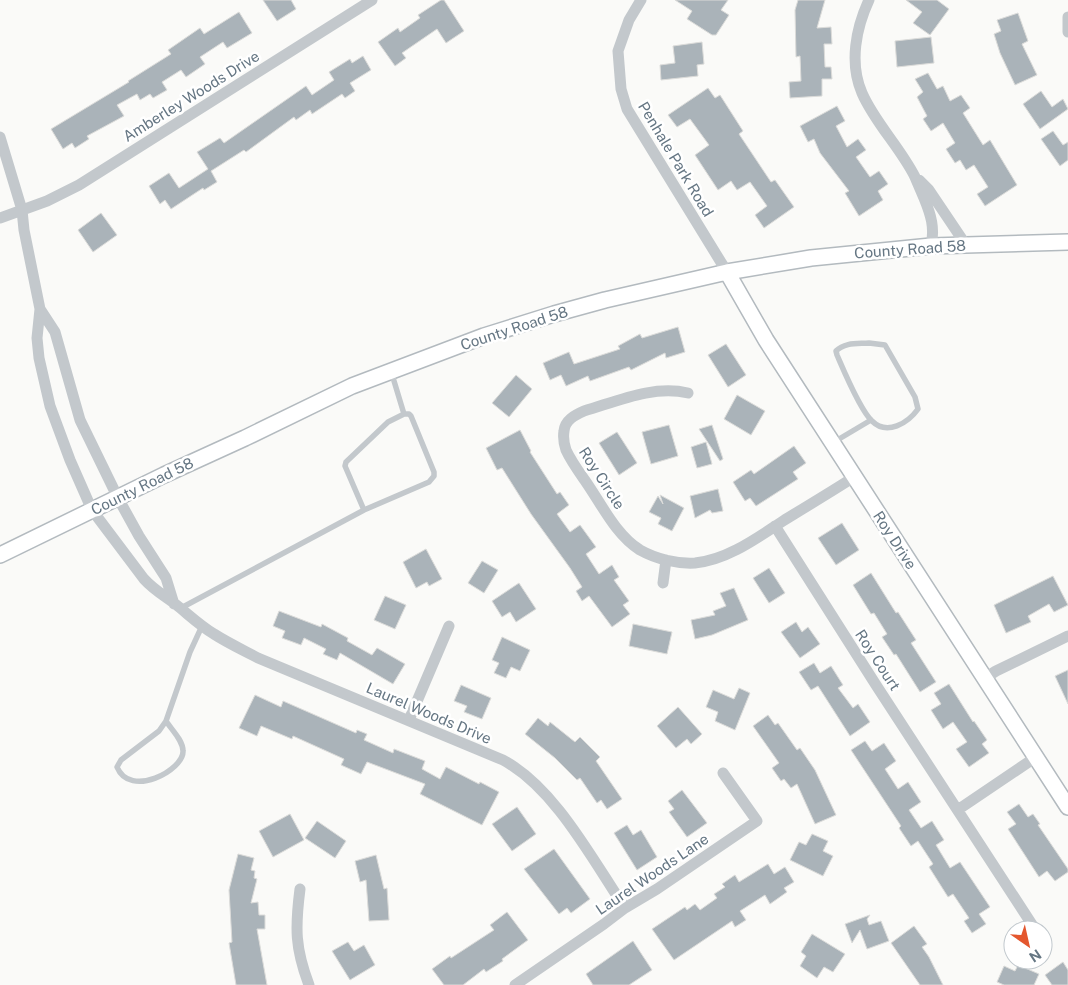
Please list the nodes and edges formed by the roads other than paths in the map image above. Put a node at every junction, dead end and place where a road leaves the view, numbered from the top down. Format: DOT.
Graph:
graph roads {
  1 [pos="372,0"];
  2 [pos="641,0"];
  3 [pos="870,0"];
  4 [pos="1068,17"];
  5 [pos="1068,32"];
  6 [pos="0,137"];
  7 [pos="915,176"];
  8 [pos="22,210"];
  9 [pos="0,218"];
  10 [pos="1068,242"];
  11 [pos="966,245"];
  12 [pos="930,246"];
  13 [pos="727,272"];
  14 [pos="40,309"];
  15 [pos="391,371"];
  16 [pos="688,393"];
  17 [pos="404,414"];
  18 [pos="870,420"];
  19 [pos="832,443"];
  20 [pos="854,477"];
  21 [pos="118,498"];
  22 [pos="92,510"];
  23 [pos="364,510"];
  24 [pos="775,526"];
  25 [pos="0,555"];
  26 [pos="666,560"];
  27 [pos="663,583"];
  28 [pos="177,606"];
  29 [pos="202,626"];
  30 [pos="449,626"];
  31 [pos="1068,636"];
  32 [pos="985,678"];
  33 [pos="409,720"];
  34 [pos="166,721"];
  35 [pos="1036,757"];
  36 [pos="723,773"];
  37 [pos="1068,807"];
  38 [pos="959,810"];
  39 [pos="300,890"];
  40 [pos="625,908"];
  41 [pos="1029,920"];
  42 [pos="308,985"];
  43 [pos="515,985"];
  1 -- 8 [label="street, Amberley Woods Drive"];
  2 -- 13 [label="street, Penhale Park Road"];
  3 -- 7 [label="street"];
  4 -- 5 [label="street"];
  6 -- 8 [label="street"];
  7 -- 11 [label="street"];
  7 -- 12 [label="street"];
  8 -- 9 [label="street, Amberley Woods Drive"];
  8 -- 14 [label="street"];
  10 -- 11 [label="street, County Road 58"];
  11 -- 12 [label="street, County Road 58"];
  12 -- 13 [label="street, County Road 58"];
  13 -- 15 [label="street, County Road 58"];
  13 -- 19 [label="street, Roy Drive"];
  14 -- 21 [label="street"];
  14 -- 22 [label="street, Laurel Woods Drive"];
  15 -- 17 [label="lane"];
  15 -- 21 [label="street, County Road 58"];
  16 -- 26 [label="street, Roy Circle"];
  17 -- 23 [label="lane"];
  17 -- 23 [label="lane"];
  18 -- 18 [label="lane"];
  18 -- 19 [label="lane"];
  19 -- 20 [label="street, Roy Drive"];
  20 -- 24 [label="street, Roy Circle"];
  20 -- 32 [label="street, Roy Drive"];
  21 -- 22 [label="street, County Road 58"];
  21 -- 28 [label="street"];
  22 -- 25 [label="street, County Road 58"];
  22 -- 28 [label="street, Laurel Woods Drive"];
  23 -- 28 [label="lane"];
  24 -- 26 [label="street, Roy Circle"];
  24 -- 38 [label="street, Roy Court"];
  26 -- 27 [label="street"];
  28 -- 29 [label="street, Laurel Woods Drive"];
  29 -- 33 [label="street, Laurel Woods Drive"];
  29 -- 34 [label="lane"];
  30 -- 33 [label="street"];
  31 -- 32 [label="street"];
  32 -- 35 [label="street, Roy Drive"];
  33 -- 40 [label="street, Laurel Woods Drive"];
  34 -- 34 [label="lane"];
  35 -- 37 [label="street, Roy Drive"];
  35 -- 38 [label="street"];
  36 -- 40 [label="street, Laurel Woods Lane"];
  38 -- 41 [label="street, Roy Court"];
  39 -- 42 [label="street"];
  40 -- 43 [label="street, Laurel Woods Lane"];
}
